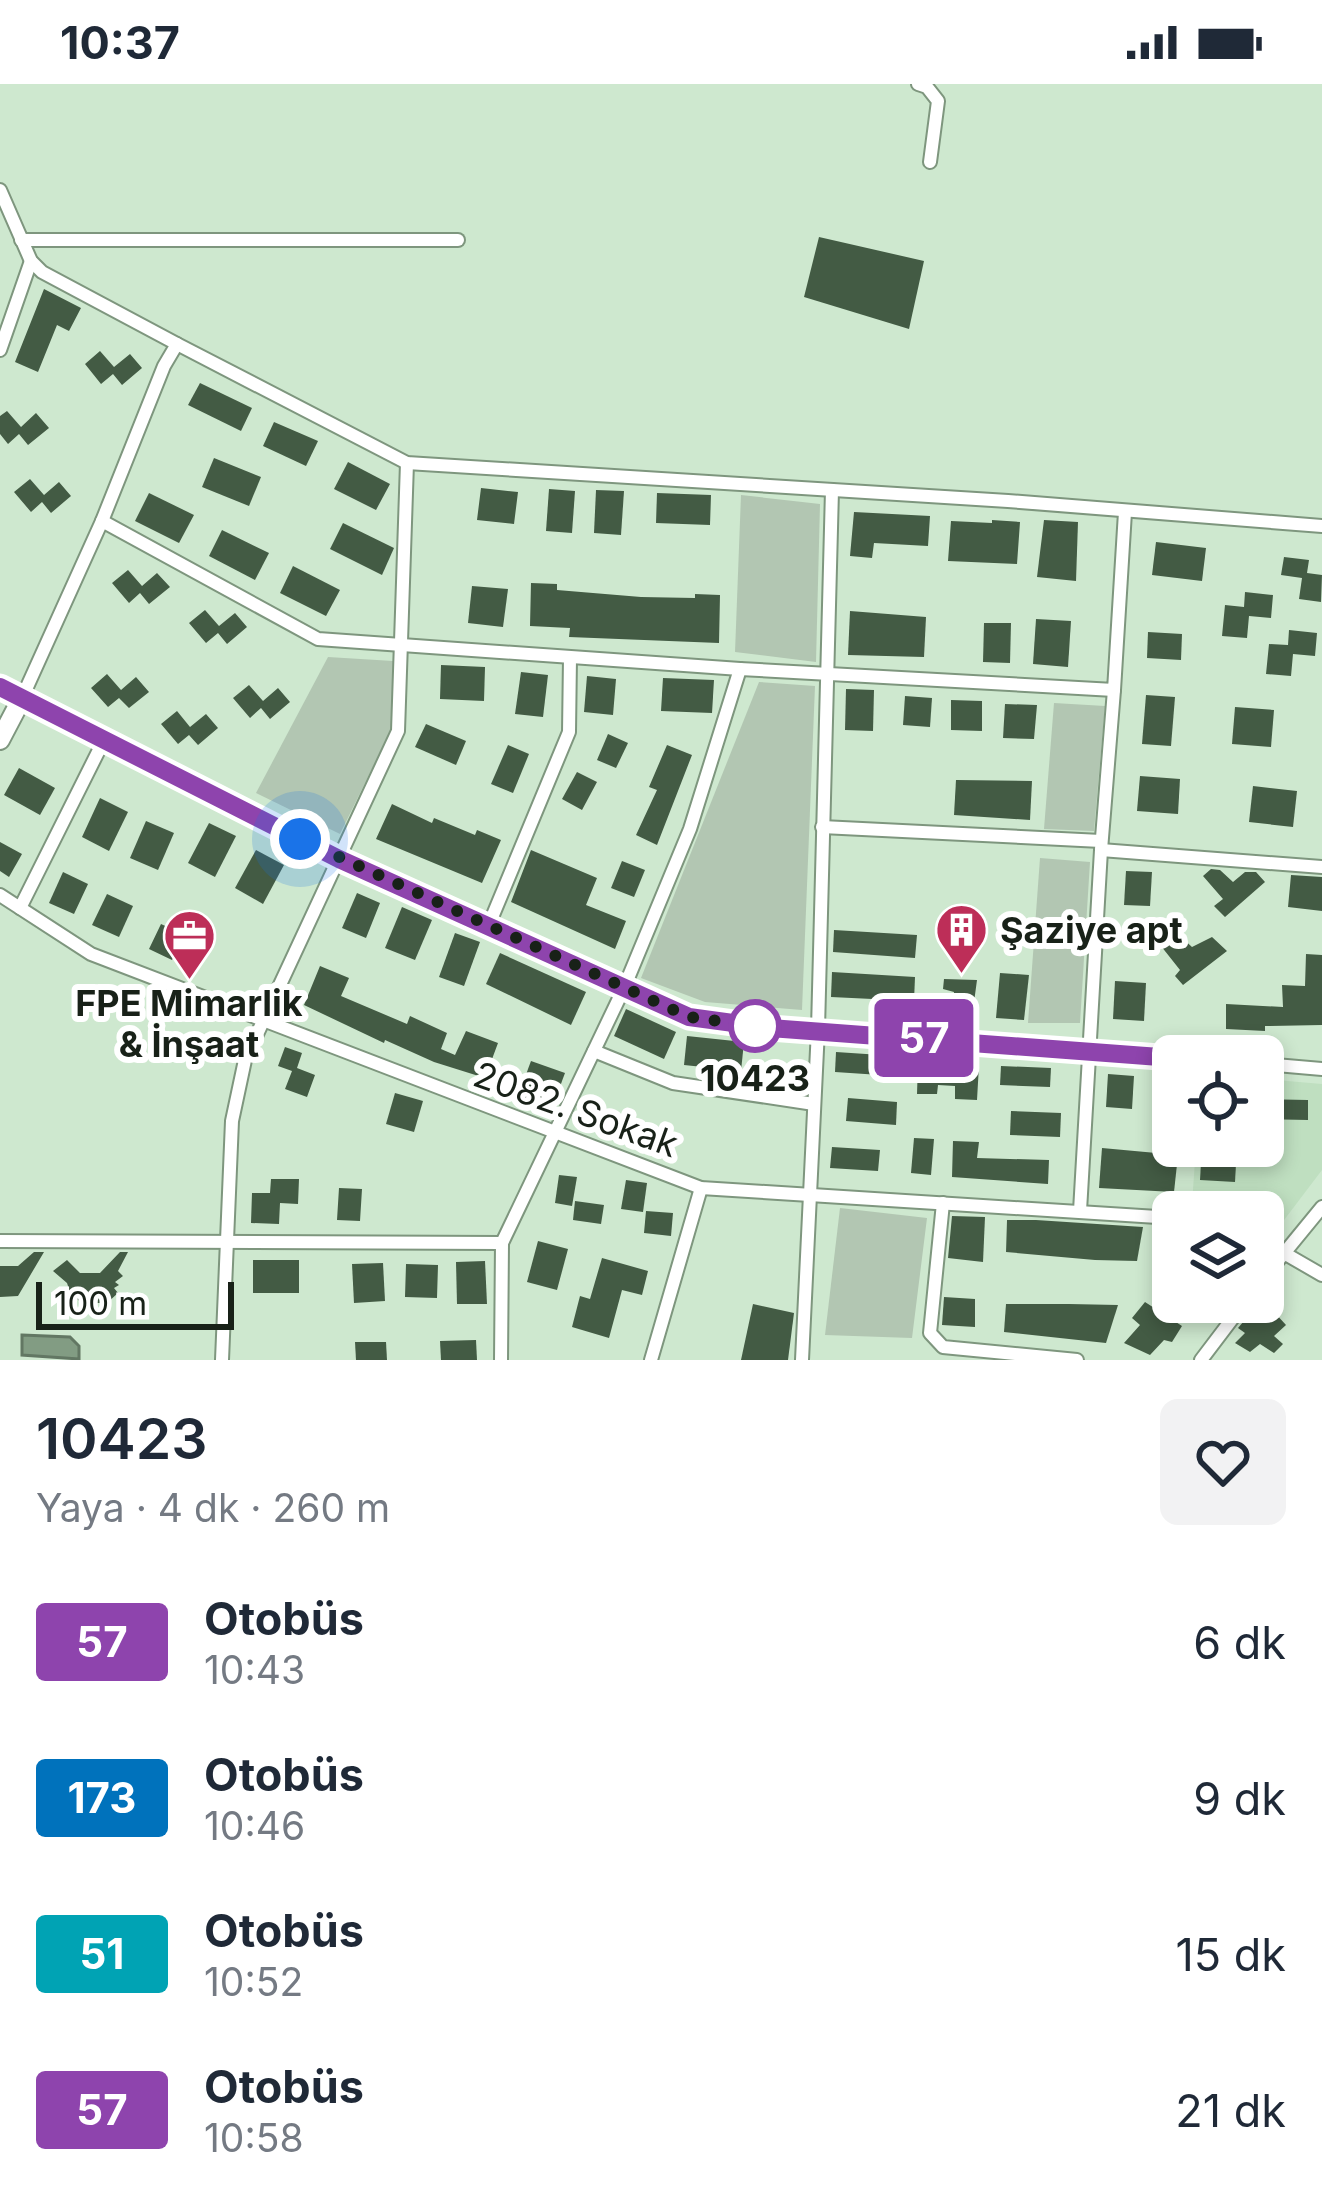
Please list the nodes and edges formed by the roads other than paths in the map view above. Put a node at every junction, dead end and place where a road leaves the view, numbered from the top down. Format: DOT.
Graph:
graph roads {
  1 [pos="918,84"];
  2 [pos="930,161"];
  3 [pos="0,190"];
  4 [pos="21,240"];
  5 [pos="458,240"];
  6 [pos="31,261"];
  7 [pos="177,344"];
  8 [pos="0,350"];
  9 [pos="407,463"];
  10 [pos="832,490"];
  11 [pos="1125,512"];
  12 [pos="102,521"];
  13 [pos="1322,526"];
  14 [pos="403,646"];
  15 [pos="570,658"];
  16 [pos="740,669"];
  17 [pos="828,674"];
  18 [pos="0,687"];
  19 [pos="1114,690"];
  20 [pos="22,698"];
  21 [pos="0,740"];
  22 [pos="104,740"];
  23 [pos="822,827"];
  24 [pos="1101,846"];
  25 [pos="339,859"];
  26 [pos="1322,867"];
  27 [pos="0,895"];
  28 [pos="20,908"];
  29 [pos="488,927"];
  30 [pos="624,988"];
  31 [pos="262,1023"];
  32 [pos="818,1029"];
  33 [pos="1089,1051"];
  34 [pos="594,1052"];
  35 [pos="1152,1056"];
  36 [pos="1284,1066"];
  37 [pos="1322,1069"];
  38 [pos="814,1104"];
  39 [pos="555,1134"];
  40 [pos="701,1188"];
  41 [pos="812,1193"];
  42 [pos="943,1204"];
  43 [pos="1322,1207"];
  44 [pos="1080,1211"];
  45 [pos="1152,1216"];
  46 [pos="226,1240"];
  47 [pos="0,1241"];
  48 [pos="502,1243"];
  49 [pos="1284,1252"];
  50 [pos="1284,1253"];
  51 [pos="1322,1275"];
  52 [pos="1229,1323"];
  53 [pos="222,1360"];
  54 [pos="501,1360"];
  55 [pos="651,1360"];
  56 [pos="802,1360"];
  57 [pos="1077,1360"];
  58 [pos="1201,1360"];
  1 -- 2 [label="street"];
  3 -- 4 [label="street"];
  4 -- 5 [label="street"];
  4 -- 6 [label="street"];
  6 -- 7 [label="street"];
  6 -- 8 [label="street"];
  7 -- 9 [label="street"];
  7 -- 12 [label="street"];
  9 -- 10 [label="street"];
  9 -- 14 [label="street"];
  10 -- 11 [label="street"];
  10 -- 17 [label="street"];
  11 -- 13 [label="street"];
  11 -- 19 [label="street"];
  12 -- 14 [label="street"];
  12 -- 20 [label="street"];
  14 -- 15 [label="street"];
  14 -- 25 [label="street"];
  15 -- 16 [label="street"];
  15 -- 29 [label="street"];
  16 -- 17 [label="street"];
  16 -- 30 [label="street"];
  17 -- 19 [label="street"];
  17 -- 23 [label="street"];
  18 -- 20 [label="street"];
  19 -- 24 [label="street"];
  20 -- 21 [label="street"];
  20 -- 22 [label="street"];
  22 -- 25 [label="street"];
  22 -- 28 [label="street"];
  23 -- 24 [label="street"];
  23 -- 32 [label="street"];
  24 -- 26 [label="street"];
  24 -- 33 [label="street"];
  25 -- 29 [label="street"];
  25 -- 31 [label="street"];
  27 -- 28 [label="street, 2082. Sokak"];
  28 -- 31 [label="street, 2082. Sokak"];
  29 -- 30 [label="street"];
  30 -- 32 [label="street"];
  30 -- 34 [label="street"];
  31 -- 39 [label="street, 2082. Sokak"];
  31 -- 46 [label="street"];
  32 -- 33 [label="street"];
  32 -- 38 [label="street"];
  33 -- 35 [label="street"];
  33 -- 44 [label="street"];
  34 -- 38 [label="street"];
  34 -- 39 [label="street"];
  36 -- 37 [label="street"];
  38 -- 41 [label="street"];
  39 -- 40 [label="street, 2082. Sokak"];
  39 -- 48 [label="street"];
  40 -- 41 [label="street, 2082. Sokak"];
  40 -- 55 [label="street"];
  41 -- 42 [label="street, 2082. Sokak"];
  41 -- 56 [label="street"];
  42 -- 44 [label="street, 2082. Sokak"];
  42 -- 57 [label="street"];
  43 -- 49 [label="street"];
  44 -- 45 [label="street, 2082. Sokak"];
  46 -- 47 [label="street"];
  46 -- 48 [label="street"];
  46 -- 53 [label="street"];
  48 -- 54 [label="street"];
  50 -- 51 [label="street"];
  52 -- 58 [label="street"];
}
